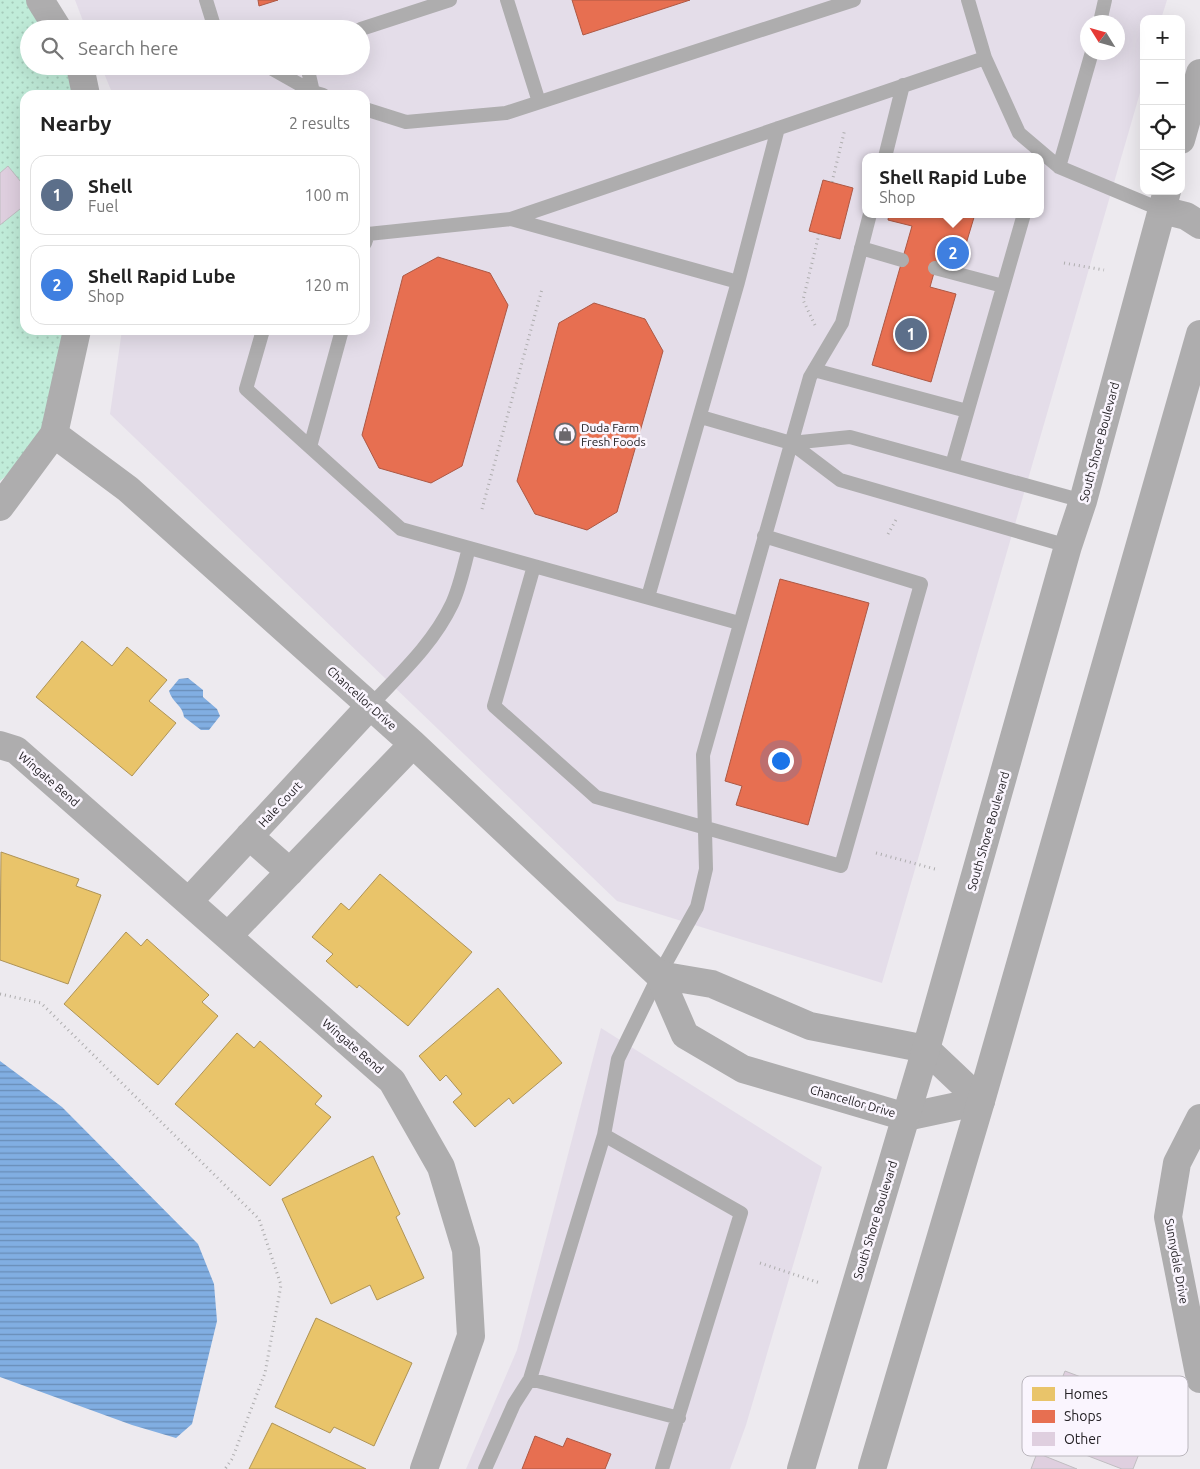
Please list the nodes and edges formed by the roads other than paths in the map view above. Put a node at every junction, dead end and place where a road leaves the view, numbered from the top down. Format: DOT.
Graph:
graph roads {
  1 [pos="40,0"];
  2 [pos="206,0"];
  3 [pos="450,0"];
  4 [pos="507,0"];
  5 [pos="854,0"];
  6 [pos="968,0"];
  7 [pos="1105,0"];
  8 [pos="1102,15"];
  9 [pos="52,20"];
  10 [pos="212,20"];
  11 [pos="370,26"];
  12 [pos="985,58"];
  13 [pos="1090,60"];
  14 [pos="1200,73"];
  15 [pos="82,75"];
  16 [pos="284,75"];
  17 [pos="311,75"];
  18 [pos="903,85"];
  19 [pos="85,90"];
  20 [pos="312,90"];
  21 [pos="317,90"];
  22 [pos="539,102"];
  23 [pos="370,111"];
  24 [pos="1185,126"];
  25 [pos="778,128"];
  26 [pos="886,153"];
  27 [pos="1043,153"];
  28 [pos="1044,154"];
  29 [pos="1059,167"];
  30 [pos="1183,211"];
  31 [pos="869,218"];
  32 [pos="1023,218"];
  33 [pos="511,219"];
  34 [pos="370,237"];
  35 [pos="861,248"];
  36 [pos="902,260"];
  37 [pos="935,268"];
  38 [pos="738,282"];
  39 [pos="1003,286"];
  40 [pos="1200,334"];
  41 [pos="76,335"];
  42 [pos="262,335"];
  43 [pos="341,335"];
  44 [pos="814,370"];
  45 [pos="968,411"];
  46 [pos="701,417"];
  47 [pos="54,434"];
  48 [pos="791,443"];
  49 [pos="310,448"];
  50 [pos="952,465"];
  51 [pos="1083,501"];
  52 [pos="0,507"];
  53 [pos="764,536"];
  54 [pos="1068,546"];
  55 [pos="469,548"];
  56 [pos="534,566"];
  57 [pos="648,597"];
  58 [pos="739,623"];
  59 [pos="370,706"];
  60 [pos="412,744"];
  61 [pos="0,745"];
  62 [pos="706,827"];
  63 [pos="249,836"];
  64 [pos="290,872"];
  65 [pos="189,901"];
  66 [pos="228,936"];
  67 [pos="659,975"];
  68 [pos="926,1049"];
  69 [pos="981,1101"];
  70 [pos="906,1117"];
  71 [pos="1200,1118"];
  72 [pos="604,1135"];
  73 [pos="530,1379"];
  74 [pos="1200,1379"];
  75 [pos="679,1418"];
  76 [pos="424,1469"];
  77 [pos="485,1469"];
  78 [pos="662,1469"];
  79 [pos="801,1469"];
  80 [pos="872,1469"];
  1 -- 9 [label="street"];
  2 -- 10 [label="lane"];
  3 -- 11 [label="lane"];
  4 -- 22 [label="lane"];
  5 -- 22 [label="lane"];
  6 -- 12 [label="lane"];
  7 -- 8 [label="lane"];
  12 -- 18 [label="lane"];
  12 -- 27 [label="lane"];
  13 -- 29 [label="lane"];
  14 -- 24 [label="street"];
  15 -- 19 [label="street"];
  16 -- 20 [label="lane"];
  17 -- 21 [label="lane"];
  18 -- 25 [label="lane"];
  18 -- 26 [label="lane"];
  22 -- 23 [label="lane"];
  25 -- 33 [label="lane"];
  25 -- 38 [label="lane"];
  28 -- 29 [label="lane"];
  29 -- 30 [label="lane"];
  30 -- 51 [label="street, South Shore Boulevard"];
  31 -- 35 [label="lane"];
  32 -- 39 [label="lane"];
  33 -- 34 [label="lane"];
  33 -- 38 [label="lane"];
  35 -- 36 [label="lane"];
  35 -- 44 [label="lane"];
  37 -- 39 [label="lane"];
  38 -- 46 [label="lane"];
  39 -- 45 [label="lane"];
  40 -- 69 [label="street"];
  41 -- 47 [label="street"];
  42 -- 49 [label="lane"];
  43 -- 49 [label="lane"];
  44 -- 45 [label="lane"];
  44 -- 48 [label="lane"];
  45 -- 50 [label="lane"];
  46 -- 48 [label="lane"];
  46 -- 57 [label="lane"];
  47 -- 52 [label="street"];
  47 -- 59 [label="street, Chancellor Drive"];
  48 -- 50 [label="lane"];
  48 -- 53 [label="lane"];
  48 -- 54 [label="lane"];
  49 -- 55 [label="lane"];
  50 -- 51 [label="lane"];
  51 -- 54 [label="street, South Shore Boulevard"];
  53 -- 58 [label="lane"];
  53 -- 62 [label="lane"];
  54 -- 68 [label="street, South Shore Boulevard"];
  55 -- 56 [label="lane"];
  55 -- 59 [label="lane"];
  56 -- 57 [label="lane"];
  56 -- 62 [label="lane"];
  57 -- 58 [label="lane"];
  58 -- 62 [label="lane"];
  59 -- 60 [label="street, Chancellor Drive"];
  59 -- 63 [label="street, Hale Court"];
  60 -- 64 [label="street"];
  60 -- 67 [label="street, Chancellor Drive"];
  61 -- 65 [label="street, Wingate Bend"];
  62 -- 67 [label="lane"];
  63 -- 64 [label="street"];
  63 -- 65 [label="street, Hale Court"];
  64 -- 66 [label="street"];
  65 -- 66 [label="street, Wingate Bend"];
  66 -- 76 [label="street, Wingate Bend"];
  67 -- 68 [label="street"];
  67 -- 70 [label="street, Chancellor Drive"];
  67 -- 72 [label="lane"];
  68 -- 69 [label="street"];
  68 -- 70 [label="street, South Shore Boulevard"];
  69 -- 70 [label="street, Chancellor Drive"];
  69 -- 80 [label="street"];
  70 -- 79 [label="street, South Shore Boulevard"];
  71 -- 74 [label="street, Sunnydale Drive"];
  72 -- 73 [label="lane"];
  72 -- 75 [label="lane"];
  73 -- 75 [label="lane"];
  73 -- 77 [label="lane"];
  75 -- 78 [label="lane"];
}
